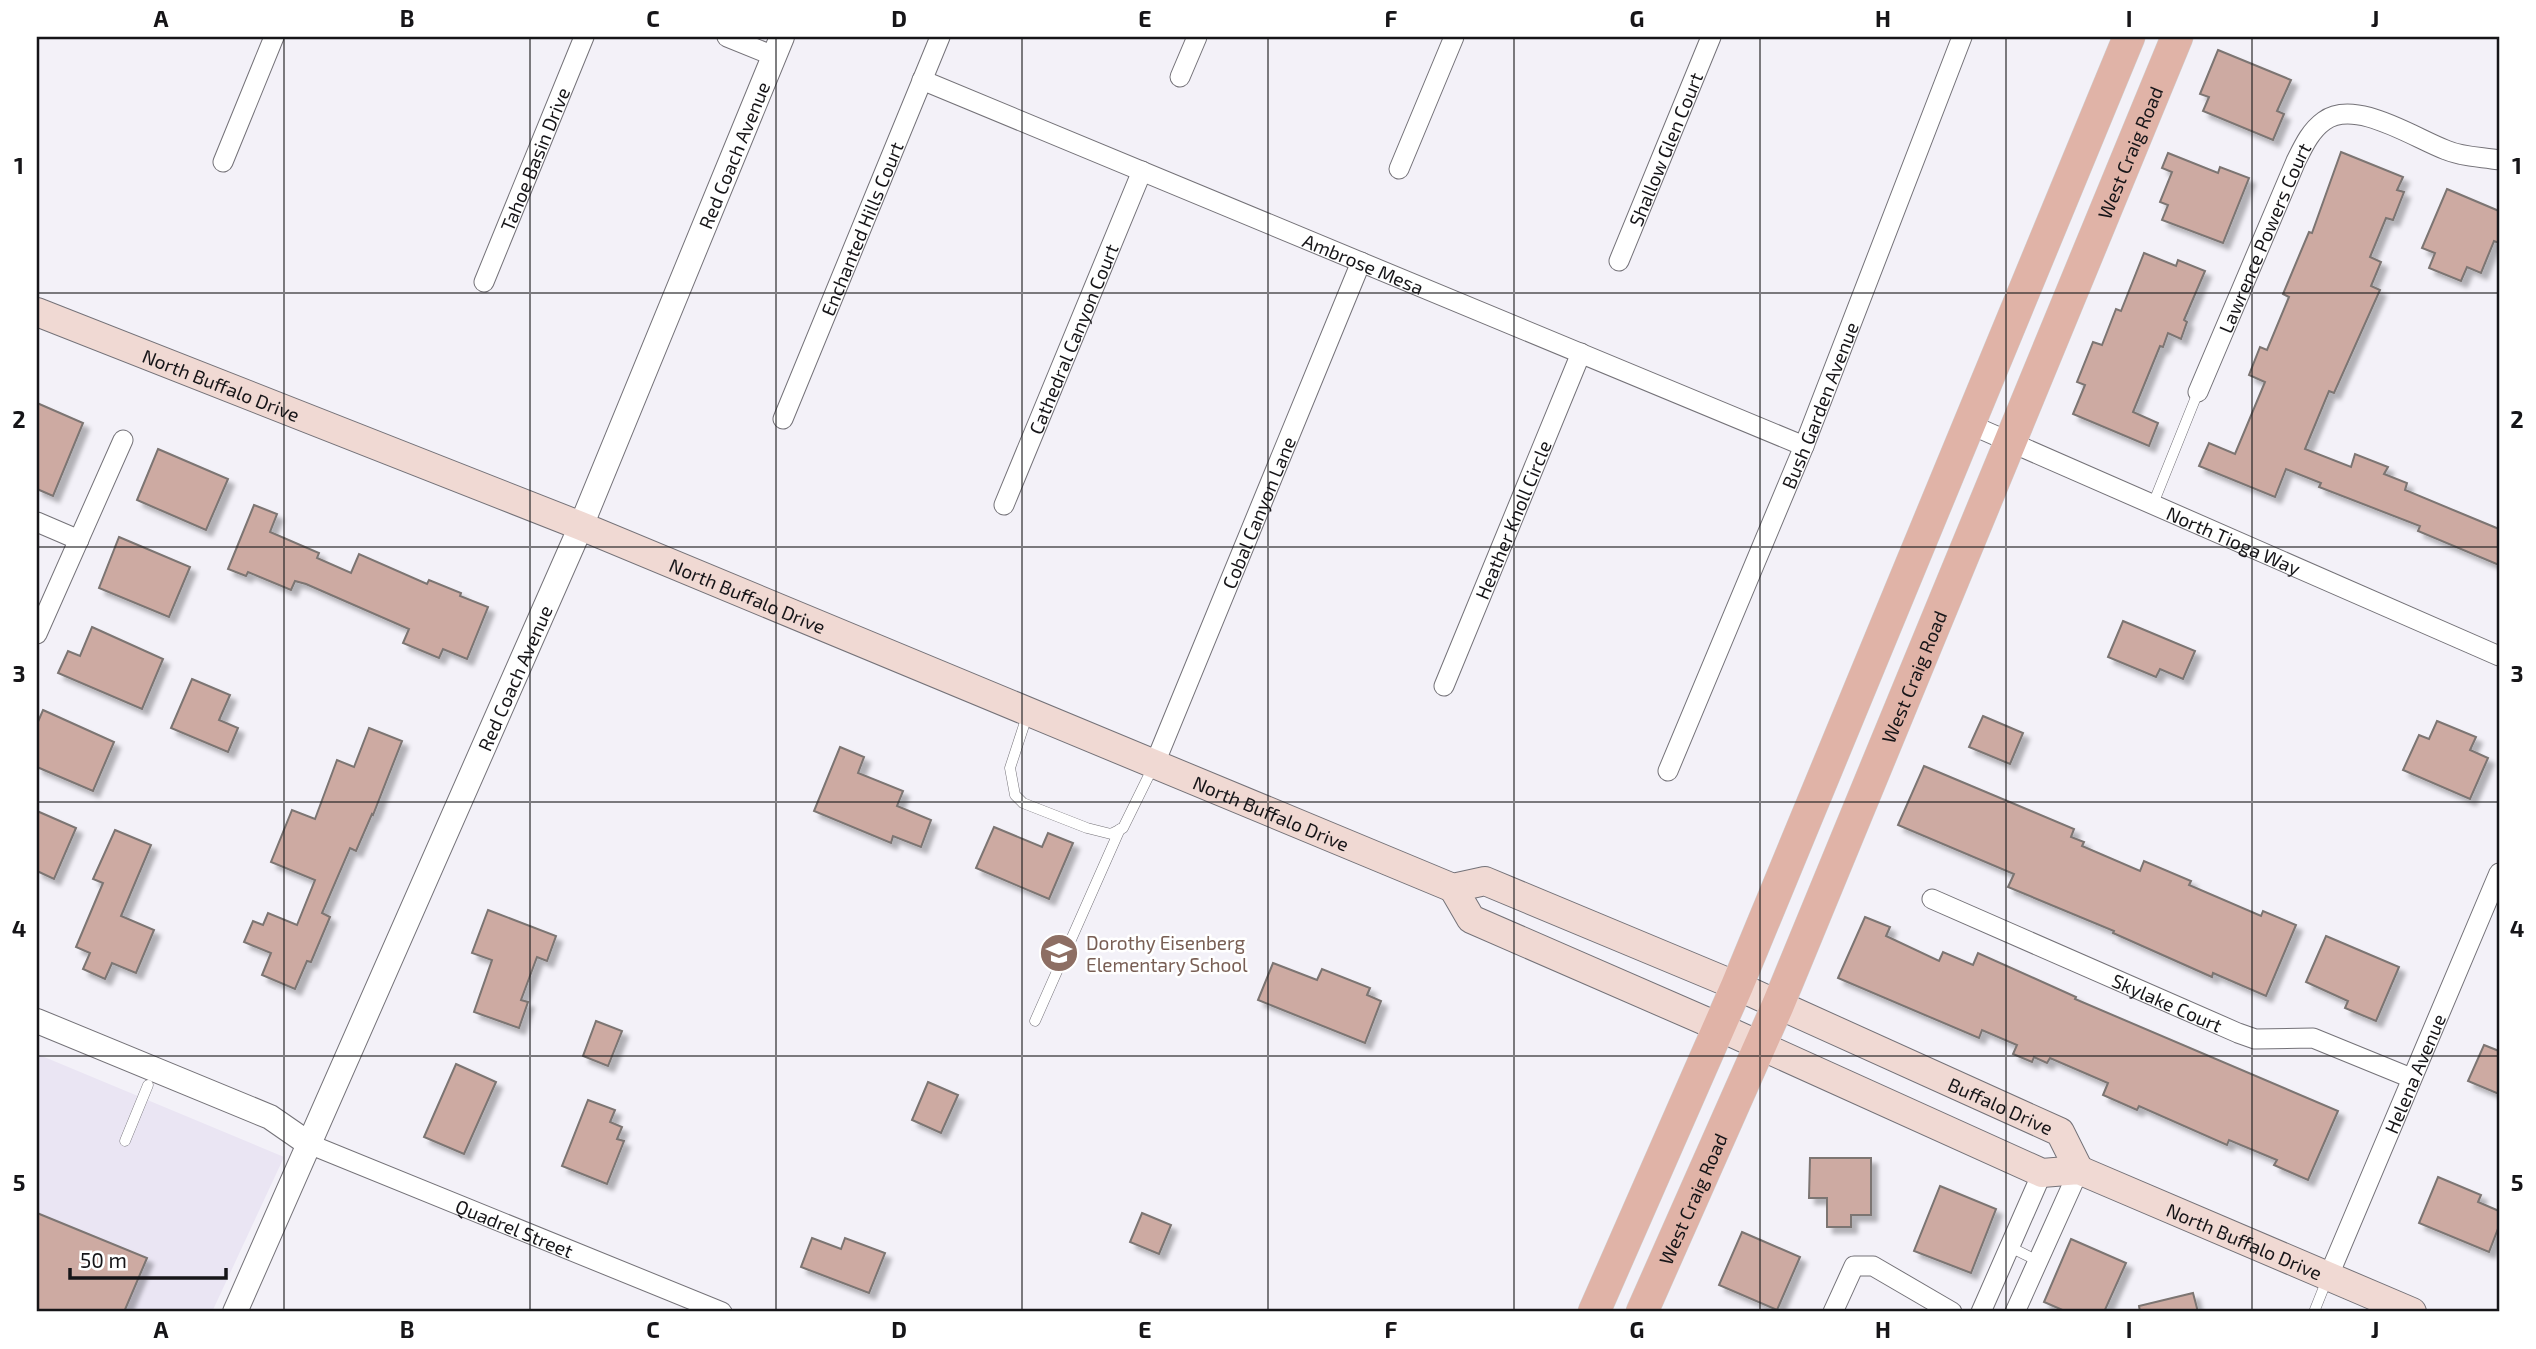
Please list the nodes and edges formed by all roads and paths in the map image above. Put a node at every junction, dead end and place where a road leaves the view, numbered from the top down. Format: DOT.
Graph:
graph roads {
  1 [pos="274,37"];
  2 [pos="584,37"];
  3 [pos="727,37"];
  4 [pos="940,37"];
  5 [pos="1196,37"];
  6 [pos="1454,37"];
  7 [pos="1711,37"];
  8 [pos="1962,37"];
  9 [pos="2129,37"];
  10 [pos="2177,37"];
  11 [pos="778,46"];
  12 [pos="1180,77"];
  13 [pos="922,79"];
  14 [pos="2499,160"];
  15 [pos="223,162"];
  16 [pos="1399,169"];
  17 [pos="1142,171"];
  18 [pos="1619,261"];
  19 [pos="1361,262"];
  20 [pos="484,282"];
  21 [pos="37,312"];
  22 [pos="1581,353"];
  23 [pos="2198,392"];
  24 [pos="783,419"];
  25 [pos="1969,424"];
  26 [pos="123,440"];
  27 [pos="2009,442"];
  28 [pos="1804,446"];
  29 [pos="2153,504"];
  30 [pos="1004,505"];
  31 [pos="37,522"];
  32 [pos="581,526"];
  33 [pos="79,540"];
  34 [pos="37,634"];
  35 [pos="2499,656"];
  36 [pos="1444,687"];
  37 [pos="1029,711"];
  38 [pos="1155,763"];
  39 [pos="1668,771"];
  40 [pos="1120,829"];
  41 [pos="2499,873"];
  42 [pos="1453,888"];
  43 [pos="1932,899"];
  44 [pos="1737,986"];
  45 [pos="1778,1005"];
  46 [pos="37,1021"];
  47 [pos="1035,1021"];
  48 [pos="1719,1027"];
  49 [pos="37,1039"];
  50 [pos="1759,1045"];
  51 [pos="152,1077"];
  52 [pos="2411,1078"];
  53 [pos="125,1141"];
  54 [pos="309,1144"];
  55 [pos="2079,1170"];
  56 [pos="2042,1173"];
  57 [pos="2010,1247"];
  58 [pos="2038,1261"];
  59 [pos="2329,1275"];
  60 [pos="235,1312"];
  61 [pos="722,1312"];
  62 [pos="1594,1312"];
  63 [pos="1642,1312"];
  64 [pos="1833,1312"];
  65 [pos="1952,1312"];
  66 [pos="1981,1312"];
  67 [pos="2015,1312"];
  68 [pos="2314,1312"];
  69 [pos="2412,1312"];
  1 -- 15 [label="street"];
  2 -- 20 [label="street, Tahoe Basin Drive"];
  3 -- 11 [label="street"];
  4 -- 13 [label="street, Enchanted Hills Court"];
  5 -- 12 [label="street"];
  6 -- 16 [label="street"];
  7 -- 18 [label="street, Shallow Glen Court"];
  8 -- 28 [label="street, Bush Garden Avenue"];
  9 -- 25 [label="main road"];
  10 -- 27 [label="main road, West Craig Road"];
  11 -- 32 [label="street, Red Coach Avenue"];
  13 -- 17 [label="street, Ambrose Mesa"];
  13 -- 24 [label="street, Enchanted Hills Court"];
  14 -- 23 [label="street, Lawrence Powers Court"];
  17 -- 19 [label="street, Ambrose Mesa"];
  17 -- 30 [label="street, Cathedral Canyon Court"];
  19 -- 22 [label="street, Ambrose Mesa"];
  19 -- 38 [label="street, Cobal Canyon Lane"];
  21 -- 32 [label="main road, North Buffalo Drive"];
  22 -- 28 [label="street, Ambrose Mesa"];
  22 -- 36 [label="street, Heather Knoll Circle"];
  23 -- 29 [label="lane"];
  25 -- 27 [label="street, North Tioga Way"];
  25 -- 44 [label="main road"];
  26 -- 33 [label="street"];
  27 -- 29 [label="street, North Tioga Way"];
  27 -- 45 [label="main road, West Craig Road"];
  28 -- 39 [label="street, Bush Garden Avenue"];
  29 -- 35 [label="street, North Tioga Way"];
  31 -- 33 [label="street"];
  32 -- 37 [label="main road, North Buffalo Drive"];
  32 -- 54 [label="street, Red Coach Avenue"];
  33 -- 34 [label="street"];
  37 -- 38 [label="main road, North Buffalo Drive"];
  37 -- 40 [label="lane"];
  38 -- 40 [label="lane"];
  38 -- 42 [label="main road, North Buffalo Drive"];
  40 -- 47 [label="lane"];
  41 -- 52 [label="street, Helena Avenue"];
  42 -- 44 [label="main road"];
  42 -- 48 [label="main road"];
  43 -- 52 [label="street, Skylake Court"];
  44 -- 45 [label="main road, Buffalo Drive"];
  44 -- 48 [label="main road"];
  45 -- 50 [label="main road, West Craig Road"];
  45 -- 55 [label="main road, Buffalo Drive"];
  46 -- 51 [label="street, Quadrel Street"];
  48 -- 50 [label="main road"];
  48 -- 62 [label="main road"];
  49 -- 51 [label="street, Quadrel Street"];
  50 -- 56 [label="main road"];
  50 -- 63 [label="main road, West Craig Road"];
  51 -- 53 [label="lane"];
  51 -- 54 [label="street, Quadrel Street"];
  52 -- 59 [label="street, Helena Avenue"];
  54 -- 60 [label="street, Red Coach Avenue"];
  54 -- 61 [label="street, Quadrel Street"];
  55 -- 56 [label="main road"];
  55 -- 58 [label="street"];
  55 -- 59 [label="main road, North Buffalo Drive"];
  56 -- 57 [label="street"];
  57 -- 58 [label="lane"];
  57 -- 66 [label="street"];
  58 -- 67 [label="street"];
  59 -- 68 [label="lane"];
  59 -- 69 [label="main road, North Buffalo Drive"];
  64 -- 65 [label="street"];
}
